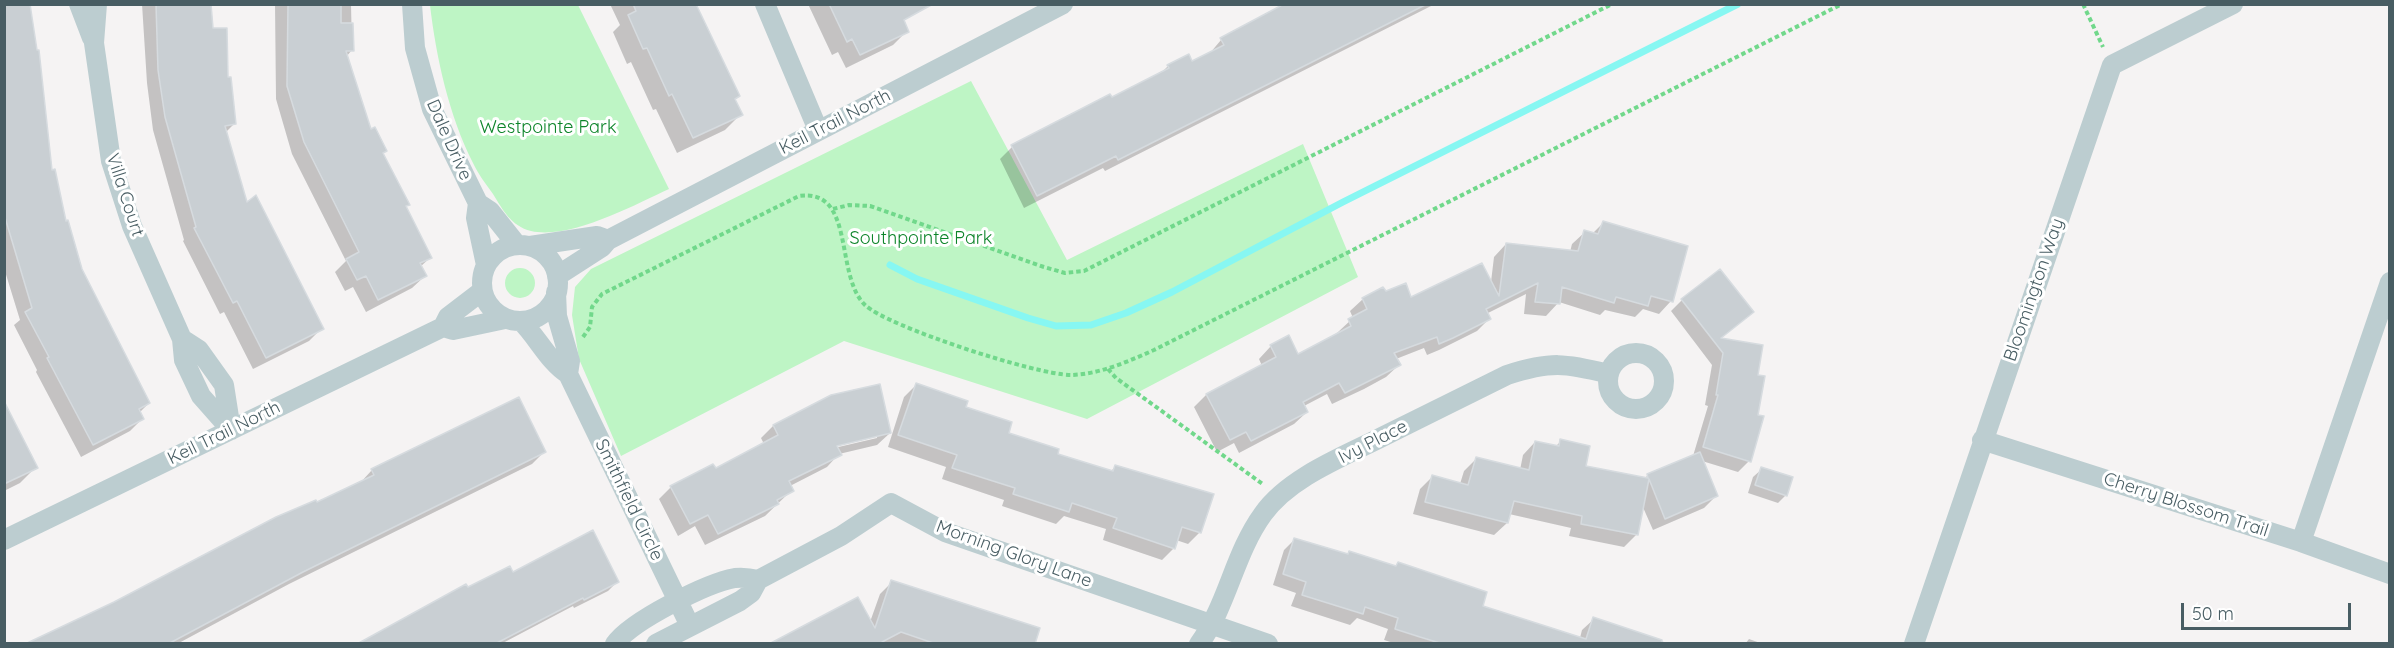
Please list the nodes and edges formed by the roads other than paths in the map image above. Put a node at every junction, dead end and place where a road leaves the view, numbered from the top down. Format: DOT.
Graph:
graph roads {
  1 [pos="79,4"];
  2 [pos="97,4"];
  3 [pos="412,4"];
  4 [pos="765,4"];
  5 [pos="1063,4"];
  6 [pos="2233,4"];
  7 [pos="94,43"];
  8 [pos="818,130"];
  9 [pos="478,204"];
  10 [pos="608,240"];
  11 [pos="524,245"];
  12 [pos="486,265"];
  13 [pos="2390,282"];
  14 [pos="557,284"];
  15 [pos="482,291"];
  16 [pos="513,320"];
  17 [pos="443,327"];
  18 [pos="568,374"];
  19 [pos="1609,374"];
  20 [pos="231,429"];
  21 [pos="1982,440"];
  22 [pos="4,540"];
  23 [pos="2301,542"];
  24 [pos="2390,574"];
  25 [pos="758,580"];
  26 [pos="678,602"];
  27 [pos="690,626"];
  28 [pos="1214,634"];
  29 [pos="615,644"];
  30 [pos="656,644"];
  31 [pos="1199,644"];
  32 [pos="1268,644"];
  33 [pos="1914,644"];
  1 -- 7 [label="street, Villa Court"];
  2 -- 7 [label="street, Villa Court"];
  3 -- 9 [label="street, Dale Drive"];
  4 -- 8 [label="street"];
  5 -- 8 [label="street, Keil Trail North"];
  6 -- 21 [label="street, Bloomington Way"];
  7 -- 20 [label="street, Villa Court"];
  8 -- 10 [label="street, Keil Trail North"];
  9 -- 11 [label="street, Dale Drive"];
  9 -- 12 [label="street, Dale Drive"];
  10 -- 11 [label="street"];
  10 -- 14 [label="street, Keil Trail North"];
  11 -- 12 [label="street"];
  11 -- 14 [label="street"];
  12 -- 15 [label="street"];
  13 -- 23 [label="street"];
  14 -- 16 [label="street"];
  14 -- 18 [label="street, Smithfield Circle"];
  15 -- 16 [label="street"];
  15 -- 17 [label="street"];
  16 -- 17 [label="street"];
  16 -- 18 [label="street, Smithfield Circle"];
  17 -- 20 [label="street, Keil Trail North"];
  18 -- 26 [label="street, Smithfield Circle"];
  19 -- 28 [label="street, Ivy Place"];
  20 -- 22 [label="street, Keil Trail North"];
  21 -- 23 [label="street, Cherry Blossom Trail"];
  21 -- 33 [label="street, Bloomington Way"];
  23 -- 24 [label="street, Cherry Blossom Trail"];
  25 -- 26 [label="street, Morning Glory Lane"];
  25 -- 27 [label="street"];
  25 -- 28 [label="street, Morning Glory Lane"];
  26 -- 27 [label="street, Smithfield Circle"];
  26 -- 29 [label="street, Morning Glory Lane"];
  27 -- 30 [label="street"];
  28 -- 31 [label="street"];
  28 -- 32 [label="street, Morning Glory Lane"];
}
